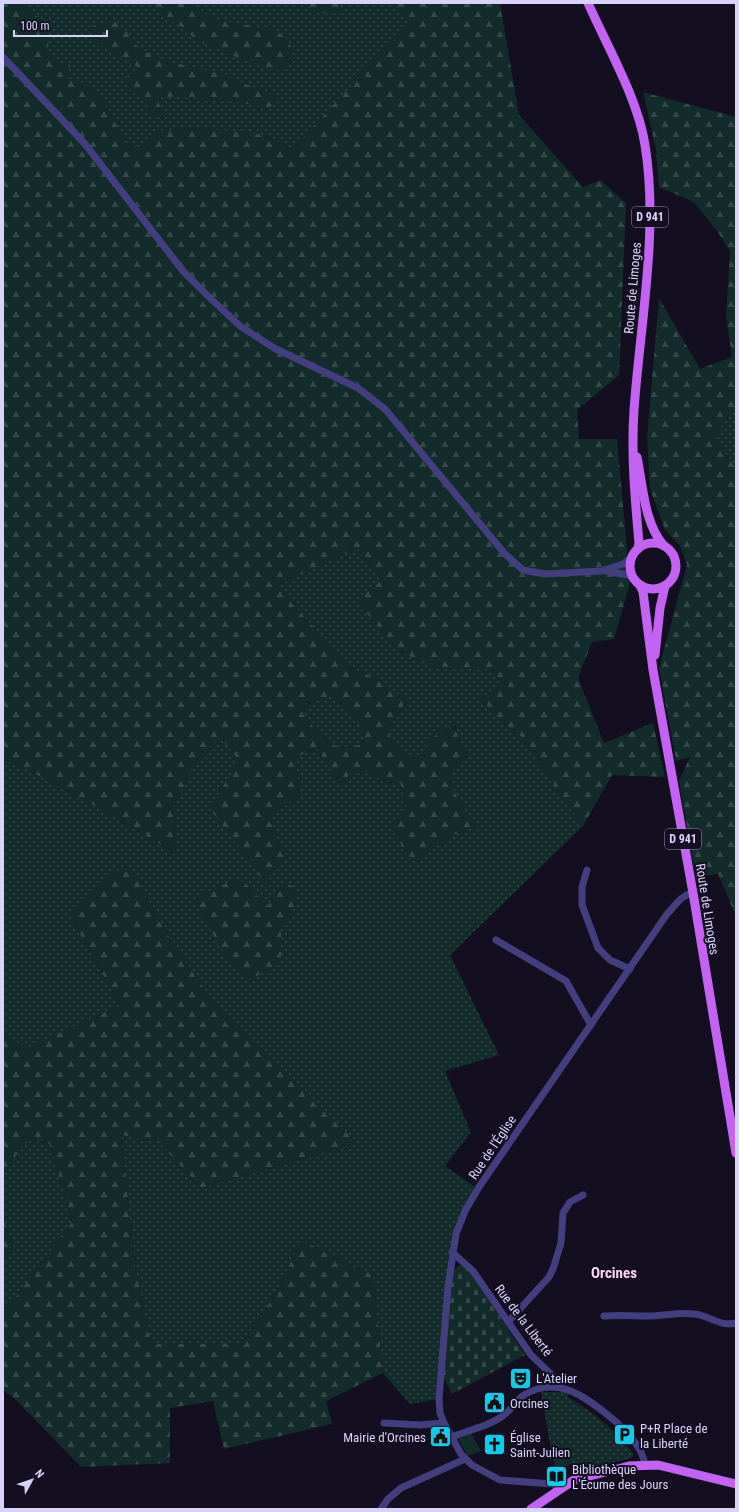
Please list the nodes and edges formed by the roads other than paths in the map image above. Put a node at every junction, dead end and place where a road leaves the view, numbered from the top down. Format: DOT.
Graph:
graph roads {
  1 [pos="588,3"];
  2 [pos="3,57"];
  3 [pos="633,442"];
  4 [pos="664,546"];
  5 [pos="638,549"];
  6 [pos="632,557"];
  7 [pos="602,571"];
  8 [pos="633,576"];
  9 [pos="640,585"];
  10 [pos="665,586"];
  11 [pos="653,670"];
  12 [pos="587,870"];
  13 [pos="693,893"];
  14 [pos="496,940"];
  15 [pos="630,969"];
  16 [pos="591,1025"];
  17 [pos="736,1153"];
  18 [pos="582,1195"];
  19 [pos="452,1252"];
  20 [pos="604,1316"];
  21 [pos="508,1322"];
  22 [pos="736,1323"];
  23 [pos="561,1387"];
  24 [pos="384,1422"];
  25 [pos="444,1423"];
  26 [pos="452,1436"];
  27 [pos="465,1459"];
  28 [pos="644,1464"];
  29 [pos="736,1484"];
  30 [pos="561,1488"];
  31 [pos="381,1509"];
  32 [pos="532,1509"];
  1 -- 3 [label="main road, Route de Limoges / D 941"];
  2 -- 7 [label="street"];
  3 -- 4 [label="main road, Route de Limoges / D 941"];
  3 -- 5 [label="main road, Route de Limoges / D 941"];
  4 -- 5 [label="main road"];
  4 -- 10 [label="main road"];
  5 -- 6 [label="main road"];
  6 -- 7 [label="street"];
  6 -- 8 [label="main road"];
  7 -- 8 [label="street"];
  8 -- 9 [label="main road"];
  9 -- 10 [label="main road"];
  9 -- 11 [label="main road, Route de Limoges / D 941"];
  10 -- 11 [label="main road, Route de Limoges / D 941"];
  11 -- 13 [label="main road, Route de Limoges / D 941"];
  12 -- 15 [label="street"];
  13 -- 15 [label="street, Rue de l'Église"];
  13 -- 17 [label="main road, Route de Limoges / D 941"];
  14 -- 16 [label="street"];
  15 -- 16 [label="street, Rue de l'Église"];
  16 -- 19 [label="street, Rue de l'Église"];
  18 -- 21 [label="street"];
  19 -- 21 [label="street, Rue de la Liberté"];
  19 -- 25 [label="street, Rue de l'Église"];
  20 -- 22 [label="street"];
  21 -- 23 [label="street, Rue de la Liberté"];
  23 -- 26 [label="street"];
  23 -- 28 [label="street, Rue de la Liberté"];
  24 -- 25 [label="street"];
  25 -- 26 [label="street, Rue de l'Église"];
  26 -- 27 [label="street, Rue de l'Église"];
  27 -- 30 [label="street"];
  27 -- 31 [label="street"];
  28 -- 29 [label="main road"];
  28 -- 30 [label="main road"];
  30 -- 32 [label="main road"];
}
